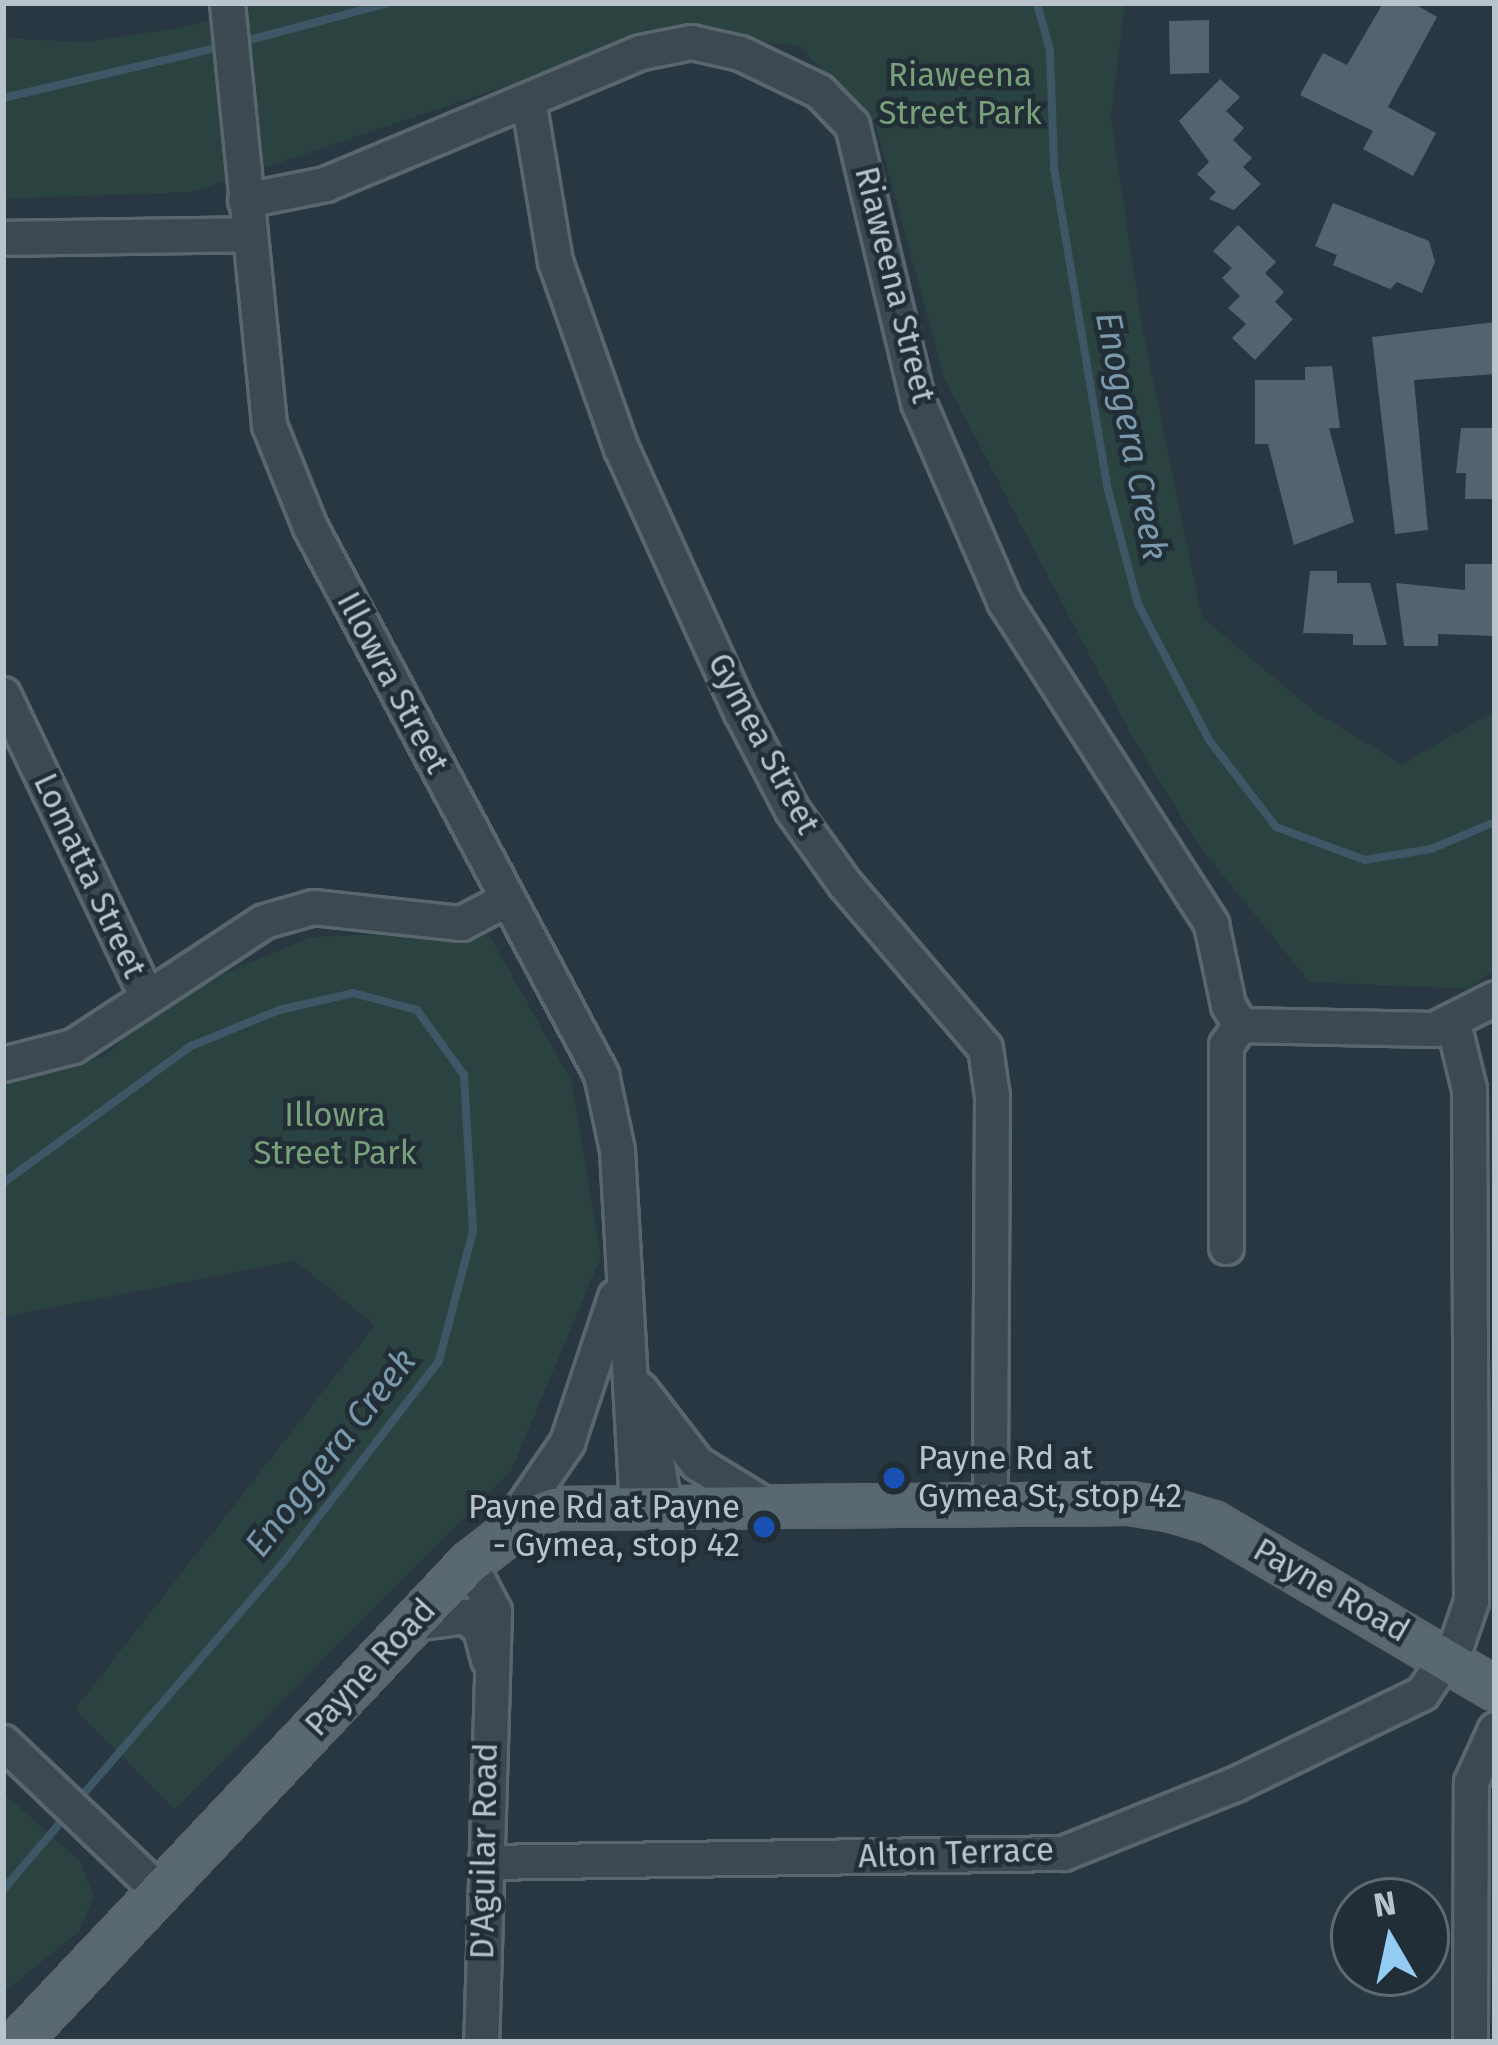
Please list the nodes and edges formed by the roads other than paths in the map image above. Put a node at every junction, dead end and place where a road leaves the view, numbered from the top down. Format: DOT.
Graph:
graph roads {
  1 [pos="227,3"];
  2 [pos="528,100"];
  3 [pos="245,200"];
  4 [pos="245,235"];
  5 [pos="3,238"];
  6 [pos="3,694"];
  7 [pos="507,899"];
  8 [pos="145,993"];
  9 [pos="1495,998"];
  10 [pos="1453,1023"];
  11 [pos="1240,1024"];
  12 [pos="3,1064"];
  13 [pos="1226,1247"];
  14 [pos="622,1266"];
  15 [pos="626,1338"];
  16 [pos="640,1389"];
  17 [pos="990,1503"];
  18 [pos="651,1504"];
  19 [pos="765,1504"];
  20 [pos="482,1551"];
  21 [pos="413,1623"];
  22 [pos="1447,1658"];
  23 [pos="488,1660"];
  24 [pos="1495,1689"];
  25 [pos="1495,1729"];
  26 [pos="3,1742"];
  27 [pos="485,1862"];
  28 [pos="159,1892"];
  29 [pos="17,2042"];
  30 [pos="481,2042"];
  31 [pos="1469,2042"];
  1 -- 3 [label="street, Illowra Street"];
  2 -- 3 [label="street, Riaweena Street"];
  2 -- 11 [label="street, Riaweena Street"];
  2 -- 17 [label="street, Gymea Street"];
  3 -- 4 [label="street, Illowra Street"];
  4 -- 5 [label="street"];
  4 -- 7 [label="street, Illowra Street"];
  6 -- 8 [label="street, Lomatta Street"];
  7 -- 8 [label="street"];
  7 -- 14 [label="street, Illowra Street"];
  8 -- 12 [label="street"];
  9 -- 10 [label="street"];
  10 -- 11 [label="street"];
  10 -- 22 [label="street, Alton Terrace"];
  11 -- 13 [label="street"];
  14 -- 15 [label="street, Illowra Street"];
  14 -- 20 [label="street"];
  15 -- 16 [label="street, Illowra Street"];
  15 -- 18 [label="street, Illowra Street"];
  16 -- 18 [label="street, Illowra Street"];
  16 -- 19 [label="street"];
  17 -- 19 [label="main road, Payne Road"];
  17 -- 22 [label="main road, Payne Road"];
  18 -- 19 [label="main road, Payne Road"];
  18 -- 20 [label="main road, Payne Road"];
  20 -- 21 [label="main road, Payne Road"];
  20 -- 23 [label="street, D'Aguilar Road"];
  21 -- 23 [label="street"];
  21 -- 28 [label="main road, Payne Road"];
  22 -- 24 [label="main road, Payne Road"];
  22 -- 27 [label="street, Alton Terrace"];
  23 -- 27 [label="street, D'Aguilar Road"];
  25 -- 31 [label="street"];
  26 -- 28 [label="street"];
  27 -- 30 [label="street, D'Aguilar Road"];
  28 -- 29 [label="main road, Payne Road"];
}
